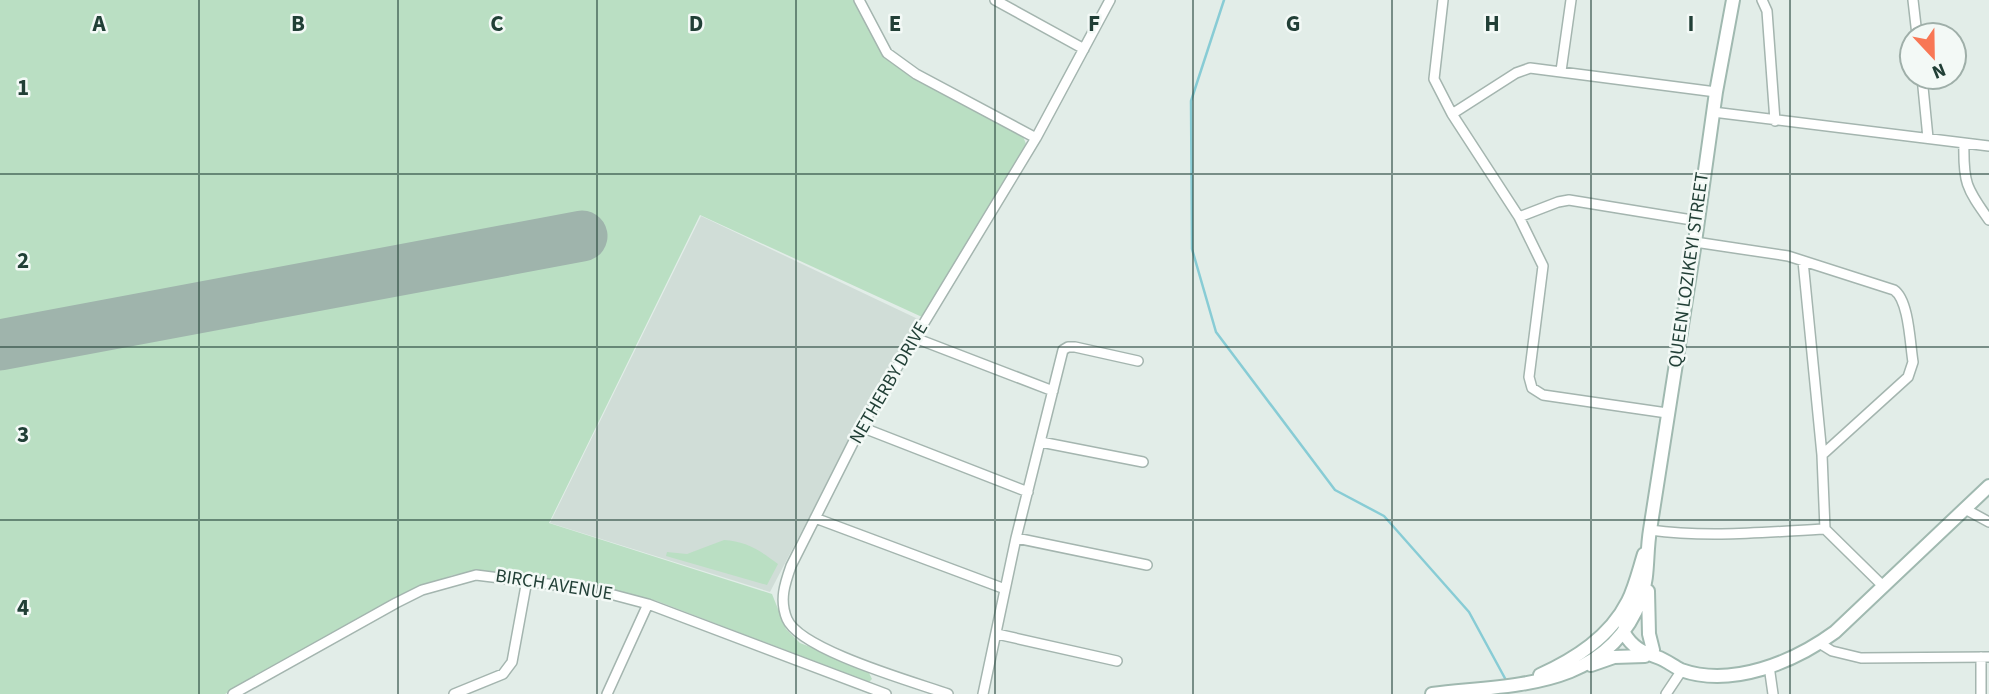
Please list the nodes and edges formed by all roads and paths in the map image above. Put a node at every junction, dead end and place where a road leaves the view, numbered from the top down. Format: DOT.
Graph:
graph roads {
  1 [pos="859,0"];
  2 [pos="995,0"];
  3 [pos="1111,0"];
  4 [pos="1443,0"];
  5 [pos="1571,0"];
  6 [pos="1733,0"];
  7 [pos="1762,0"];
  8 [pos="1913,0"];
  9 [pos="1915,21"];
  10 [pos="1084,48"];
  11 [pos="1561,71"];
  12 [pos="1923,91"];
  13 [pos="1716,92"];
  14 [pos="1713,112"];
  15 [pos="1452,114"];
  16 [pos="1775,121"];
  17 [pos="1036,138"];
  18 [pos="1928,138"];
  19 [pos="1964,143"];
  20 [pos="1989,146"];
  21 [pos="1519,217"];
  22 [pos="1989,220"];
  23 [pos="1698,221"];
  24 [pos="1695,242"];
  25 [pos="1803,261"];
  26 [pos="915,338"];
  27 [pos="1138,361"];
  28 [pos="1053,391"];
  29 [pos="1667,413"];
  30 [pos="861,427"];
  31 [pos="1041,442"];
  32 [pos="1822,455"];
  33 [pos="1143,462"];
  34 [pos="1989,486"];
  35 [pos="1028,492"];
  36 [pos="1965,509"];
  37 [pos="815,518"];
  38 [pos="1989,522"];
  39 [pos="1825,529"];
  40 [pos="1649,535"];
  41 [pos="1016,538"];
  42 [pos="1147,565"];
  43 [pos="1648,574"];
  44 [pos="527,580"];
  45 [pos="1884,587"];
  46 [pos="1005,589"];
  47 [pos="1628,602"];
  48 [pos="648,604"];
  49 [pos="1624,632"];
  50 [pos="997,634"];
  51 [pos="1596,640"];
  52 [pos="1819,643"];
  53 [pos="1653,654"];
  54 [pos="1985,657"];
  55 [pos="1117,661"];
  56 [pos="1769,666"];
  57 [pos="1579,670"];
  58 [pos="1682,670"];
  59 [pos="883,671"];
  60 [pos="1524,683"];
  61 [pos="874,692"];
  62 [pos="233,694"];
  63 [pos="454,694"];
  64 [pos="607,694"];
  65 [pos="886,694"];
  66 [pos="948,694"];
  67 [pos="983,694"];
  68 [pos="1432,694"];
  69 [pos="1666,694"];
  70 [pos="1773,694"];
  71 [pos="1981,694"];
  1 -- 17 [label="street"];
  2 -- 10 [label="street"];
  3 -- 10 [label="street, NETHERBY DRIVE"];
  4 -- 15 [label="street"];
  5 -- 11 [label="street"];
  6 -- 13 [label="main road, QUEEN LOZIKEYI STREET"];
  7 -- 16 [label="street"];
  8 -- 9 [label="street"];
  10 -- 17 [label="street, NETHERBY DRIVE"];
  11 -- 13 [label="street"];
  11 -- 15 [label="street"];
  12 -- 18 [label="street"];
  13 -- 14 [label="main road, QUEEN LOZIKEYI STREET"];
  14 -- 16 [label="street"];
  14 -- 23 [label="main road, QUEEN LOZIKEYI STREET"];
  15 -- 21 [label="street"];
  16 -- 18 [label="street"];
  17 -- 26 [label="street, NETHERBY DRIVE"];
  18 -- 19 [label="street"];
  19 -- 20 [label="street"];
  19 -- 22 [label="street"];
  21 -- 23 [label="street"];
  21 -- 29 [label="street"];
  23 -- 24 [label="main road, QUEEN LOZIKEYI STREET"];
  24 -- 25 [label="street"];
  24 -- 29 [label="main road, QUEEN LOZIKEYI STREET"];
  25 -- 32 [label="street"];
  25 -- 32 [label="street"];
  26 -- 28 [label="street"];
  26 -- 30 [label="street, NETHERBY DRIVE"];
  27 -- 28 [label="street"];
  28 -- 31 [label="street"];
  29 -- 40 [label="main road, QUEEN LOZIKEYI STREET"];
  30 -- 35 [label="street"];
  30 -- 37 [label="street, NETHERBY DRIVE"];
  31 -- 33 [label="street"];
  31 -- 35 [label="street"];
  32 -- 39 [label="street"];
  34 -- 36 [label="main road"];
  35 -- 41 [label="street"];
  36 -- 38 [label="street"];
  36 -- 45 [label="main road"];
  37 -- 46 [label="street"];
  37 -- 59 [label="street, NETHERBY DRIVE"];
  39 -- 40 [label="street"];
  39 -- 45 [label="street"];
  40 -- 43 [label="main road, QUEEN LOZIKEYI STREET"];
  40 -- 47 [label="main road, QUEEN LOZIKEYI STREET"];
  41 -- 42 [label="street"];
  41 -- 46 [label="street"];
  43 -- 49 [label="main road, QUEEN LOZIKEYI STREET"];
  43 -- 53 [label="main road"];
  44 -- 48 [label="street, BIRCH AVENUE"];
  44 -- 62 [label="street, BIRCH AVENUE"];
  44 -- 63 [label="street"];
  45 -- 52 [label="main road"];
  46 -- 50 [label="street"];
  47 -- 49 [label="main road"];
  47 -- 51 [label="main road, QUEEN LOZIKEYI STREET"];
  48 -- 61 [label="street, BIRCH AVENUE"];
  48 -- 64 [label="street"];
  49 -- 51 [label="main road"];
  49 -- 53 [label="main road"];
  49 -- 57 [label="main road, QUEEN LOZIKEYI STREET"];
  50 -- 55 [label="street"];
  50 -- 67 [label="street"];
  51 -- 60 [label="main road, QUEEN LOZIKEYI STREET"];
  52 -- 54 [label="street"];
  52 -- 56 [label="main road"];
  53 -- 57 [label="main road"];
  53 -- 58 [label="main road"];
  54 -- 71 [label="street"];
  56 -- 58 [label="main road"];
  56 -- 70 [label="street"];
  57 -- 60 [label="main road, QUEEN LOZIKEYI STREET"];
  58 -- 69 [label="street"];
  59 -- 61 [label="street"];
  59 -- 66 [label="street, NETHERBY DRIVE"];
  60 -- 68 [label="main road, QUEEN LOZIKEYI STREET"];
  61 -- 65 [label="street, BIRCH AVENUE"];
}
